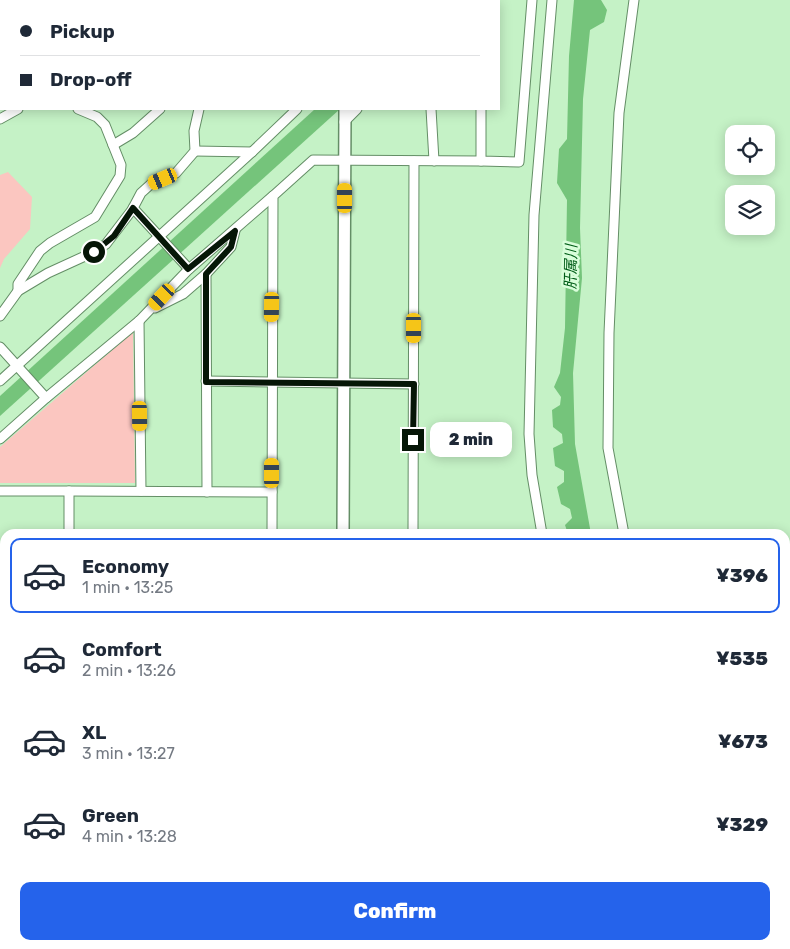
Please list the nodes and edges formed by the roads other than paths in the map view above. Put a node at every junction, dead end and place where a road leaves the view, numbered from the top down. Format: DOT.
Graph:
graph roads {
  1 [pos="532,0"];
  2 [pos="552,0"];
  3 [pos="634,0"];
  4 [pos="16,110"];
  5 [pos="80,110"];
  6 [pos="159,110"];
  7 [pos="199,110"];
  8 [pos="297,110"];
  9 [pos="355,110"];
  10 [pos="431,110"];
  11 [pos="481,110"];
  12 [pos="344,116"];
  13 [pos="0,119"];
  14 [pos="113,145"];
  15 [pos="195,151"];
  16 [pos="252,152"];
  17 [pos="345,161"];
  18 [pos="414,161"];
  19 [pos="434,161"];
  20 [pos="481,161"];
  21 [pos="273,196"];
  22 [pos="133,208"];
  23 [pos="235,231"];
  24 [pos="160,238"];
  25 [pos="185,266"];
  26 [pos="206,274"];
  27 [pos="18,291"];
  28 [pos="149,311"];
  29 [pos="0,316"];
  30 [pos="139,321"];
  31 [pos="0,347"];
  32 [pos="18,367"];
  33 [pos="0,381"];
  34 [pos="271,381"];
  35 [pos="206,382"];
  36 [pos="344,382"];
  37 [pos="414,384"];
  38 [pos="46,398"];
  39 [pos="0,440"];
  40 [pos="0,490"];
  41 [pos="69,491"];
  42 [pos="141,492"];
  43 [pos="207,492"];
  44 [pos="272,492"];
  45 [pos="69,529"];
  46 [pos="272,529"];
  47 [pos="343,529"];
  48 [pos="413,529"];
  49 [pos="541,529"];
  50 [pos="623,529"];
  1 -- 20 [label="street"];
  2 -- 49 [label="street"];
  3 -- 50 [label="street"];
  4 -- 13 [label="street"];
  5 -- 14 [label="street"];
  6 -- 14 [label="street"];
  7 -- 15 [label="street"];
  8 -- 16 [label="street"];
  9 -- 12 [label="street"];
  10 -- 19 [label="street"];
  11 -- 20 [label="street"];
  12 -- 17 [label="street"];
  14 -- 27 [label="street"];
  15 -- 16 [label="street"];
  15 -- 22 [label="street"];
  16 -- 24 [label="street"];
  17 -- 18 [label="street"];
  17 -- 21 [label="street"];
  17 -- 36 [label="street"];
  18 -- 19 [label="street"];
  18 -- 37 [label="street"];
  19 -- 20 [label="street"];
  21 -- 23 [label="street"];
  21 -- 34 [label="street"];
  22 -- 24 [label="street"];
  22 -- 27 [label="street"];
  23 -- 25 [label="street"];
  23 -- 26 [label="street"];
  24 -- 25 [label="street"];
  24 -- 32 [label="street"];
  25 -- 28 [label="street"];
  26 -- 28 [label="street"];
  26 -- 35 [label="street"];
  27 -- 29 [label="street"];
  28 -- 30 [label="street"];
  30 -- 38 [label="street"];
  30 -- 42 [label="street"];
  31 -- 32 [label="street"];
  32 -- 33 [label="street"];
  32 -- 38 [label="street"];
  34 -- 35 [label="street"];
  34 -- 36 [label="street"];
  34 -- 44 [label="street"];
  35 -- 43 [label="street"];
  36 -- 37 [label="street"];
  36 -- 47 [label="street"];
  37 -- 48 [label="street"];
  38 -- 39 [label="street"];
  40 -- 41 [label="street"];
  41 -- 42 [label="street"];
  41 -- 45 [label="street"];
  42 -- 43 [label="street"];
  43 -- 44 [label="street"];
  44 -- 46 [label="street"];
}
